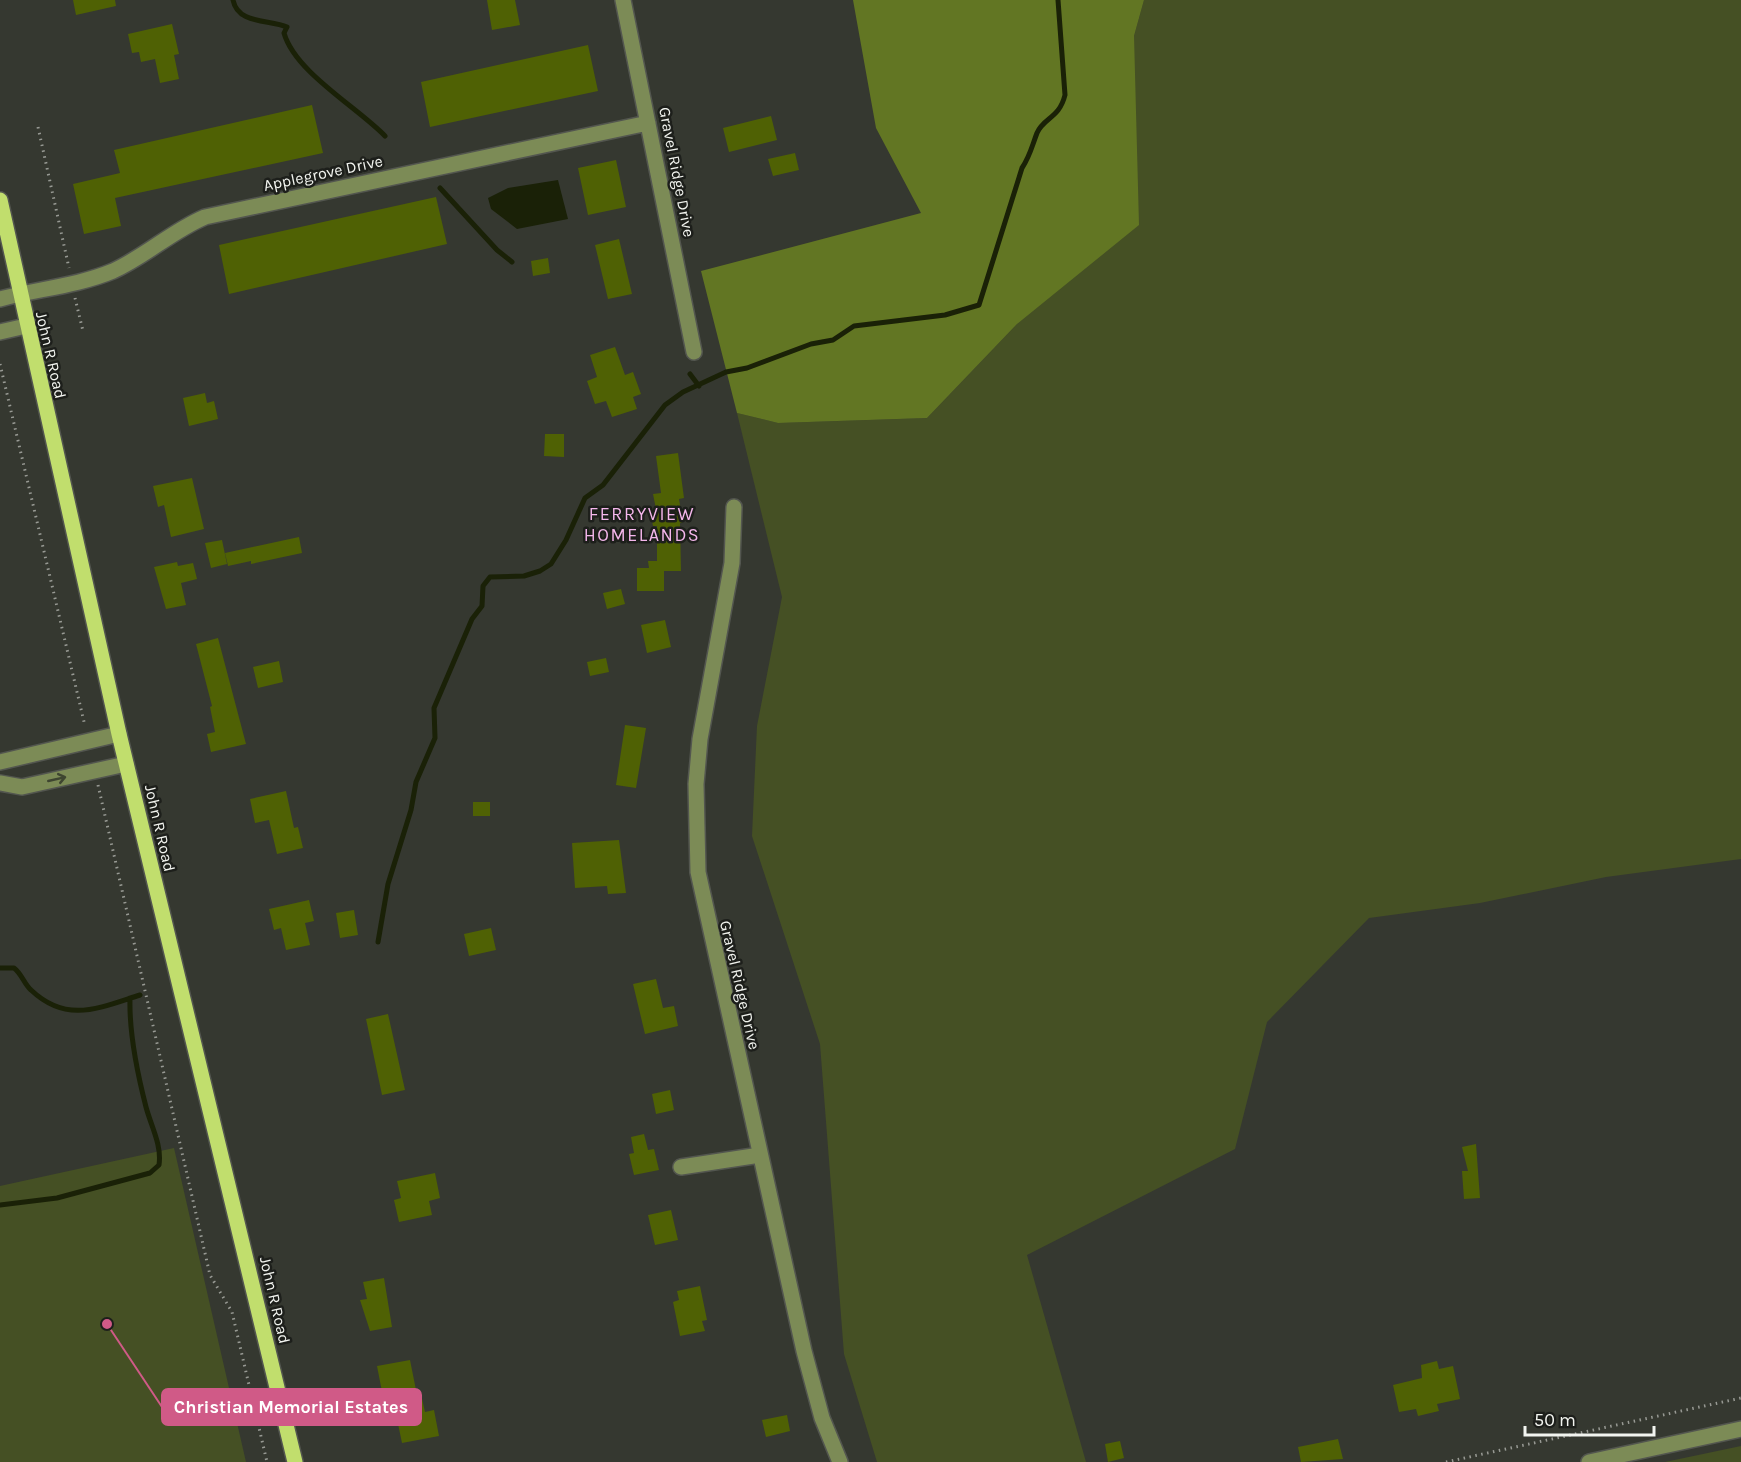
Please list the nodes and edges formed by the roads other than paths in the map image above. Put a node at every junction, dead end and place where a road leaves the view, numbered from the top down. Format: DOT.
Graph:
graph roads {
  1 [pos="623,0"];
  2 [pos="648,123"];
  3 [pos="0,201"];
  4 [pos="19,294"];
  5 [pos="0,298"];
  6 [pos="26,326"];
  7 [pos="0,332"];
  8 [pos="694,352"];
  9 [pos="734,507"];
  10 [pos="119,734"];
  11 [pos="0,762"];
  12 [pos="126,764"];
  13 [pos="0,783"];
  14 [pos="760,1155"];
  15 [pos="681,1167"];
  16 [pos="1741,1429"];
  17 [pos="295,1462"];
  18 [pos="840,1462"];
  19 [pos="1589,1462"];
  1 -- 2 [label="street, Gravel Ridge Drive"];
  2 -- 4 [label="street, Applegrove Drive"];
  2 -- 8 [label="street, Gravel Ridge Drive"];
  3 -- 4 [label="main road, John R Road"];
  4 -- 5 [label="street, Applegrove Drive"];
  4 -- 6 [label="main road, John R Road"];
  6 -- 7 [label="street"];
  6 -- 10 [label="main road, John R Road"];
  9 -- 14 [label="street, Gravel Ridge Drive"];
  10 -- 11 [label="street"];
  10 -- 12 [label="main road, John R Road"];
  13 -- 12 [label="street, one-way"];
  12 -- 17 [label="main road, John R Road"];
  14 -- 15 [label="street"];
  14 -- 18 [label="street, Gravel Ridge Drive"];
  16 -- 19 [label="street"];
}
